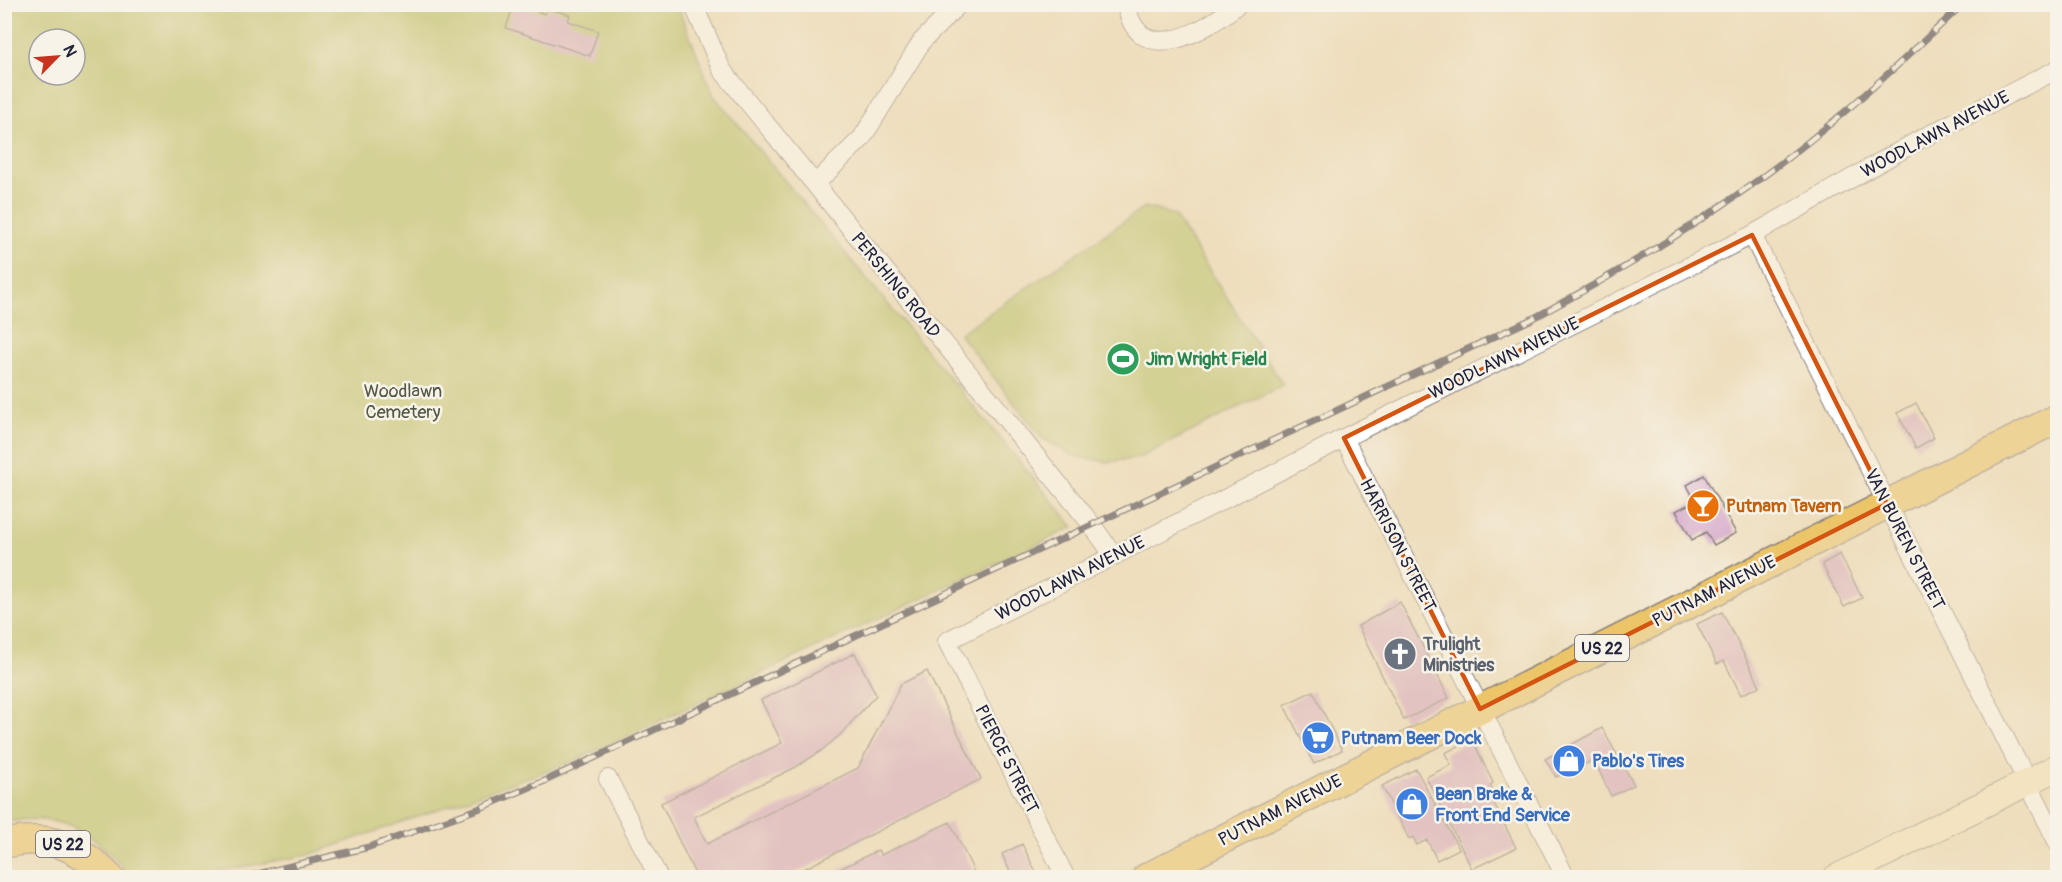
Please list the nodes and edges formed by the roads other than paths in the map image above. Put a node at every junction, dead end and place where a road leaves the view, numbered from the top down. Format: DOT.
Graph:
graph roads {
  1 [pos="693,4"];
  2 [pos="959,4"];
  3 [pos="1126,4"];
  4 [pos="1238,4"];
  5 [pos="2058,69"];
  6 [pos="815,184"];
  7 [pos="1752,235"];
  8 [pos="2058,418"];
  9 [pos="1344,438"];
  10 [pos="1887,504"];
  11 [pos="1113,556"];
  12 [pos="947,641"];
  13 [pos="1480,709"];
  14 [pos="2058,767"];
  15 [pos="608,779"];
  16 [pos="2027,782"];
  17 [pos="2058,843"];
  18 [pos="4,844"];
  19 [pos="110,878"];
  20 [pos="659,878"];
  21 [pos="1066,878"];
  22 [pos="1146,878"];
  23 [pos="1566,878"];
  24 [pos="1836,878"];
  1 -- 6 [label="street, PERSHING ROAD"];
  2 -- 6 [label="street"];
  3 -- 4 [label="street"];
  5 -- 7 [label="street, WOODLAWN AVENUE"];
  6 -- 11 [label="street, PERSHING ROAD"];
  7 -- 9 [label="street, WOODLAWN AVENUE"];
  7 -- 10 [label="street, VAN BUREN STREET"];
  8 -- 10 [label="main road, PUTNAM AVENUE / US 22"];
  9 -- 11 [label="street, WOODLAWN AVENUE"];
  9 -- 13 [label="street, HARRISON STREET"];
  10 -- 13 [label="main road, PUTNAM AVENUE / US 22"];
  10 -- 16 [label="street, VAN BUREN STREET"];
  11 -- 12 [label="street, WOODLAWN AVENUE"];
  12 -- 21 [label="street, PIERCE STREET"];
  13 -- 22 [label="main road, PUTNAM AVENUE / US 22"];
  13 -- 23 [label="street, HARRISON STREET"];
  14 -- 16 [label="street"];
  15 -- 20 [label="street"];
  16 -- 17 [label="street, VAN BUREN STREET"];
  16 -- 24 [label="street"];
  18 -- 19 [label="main road, US 22"];
}
